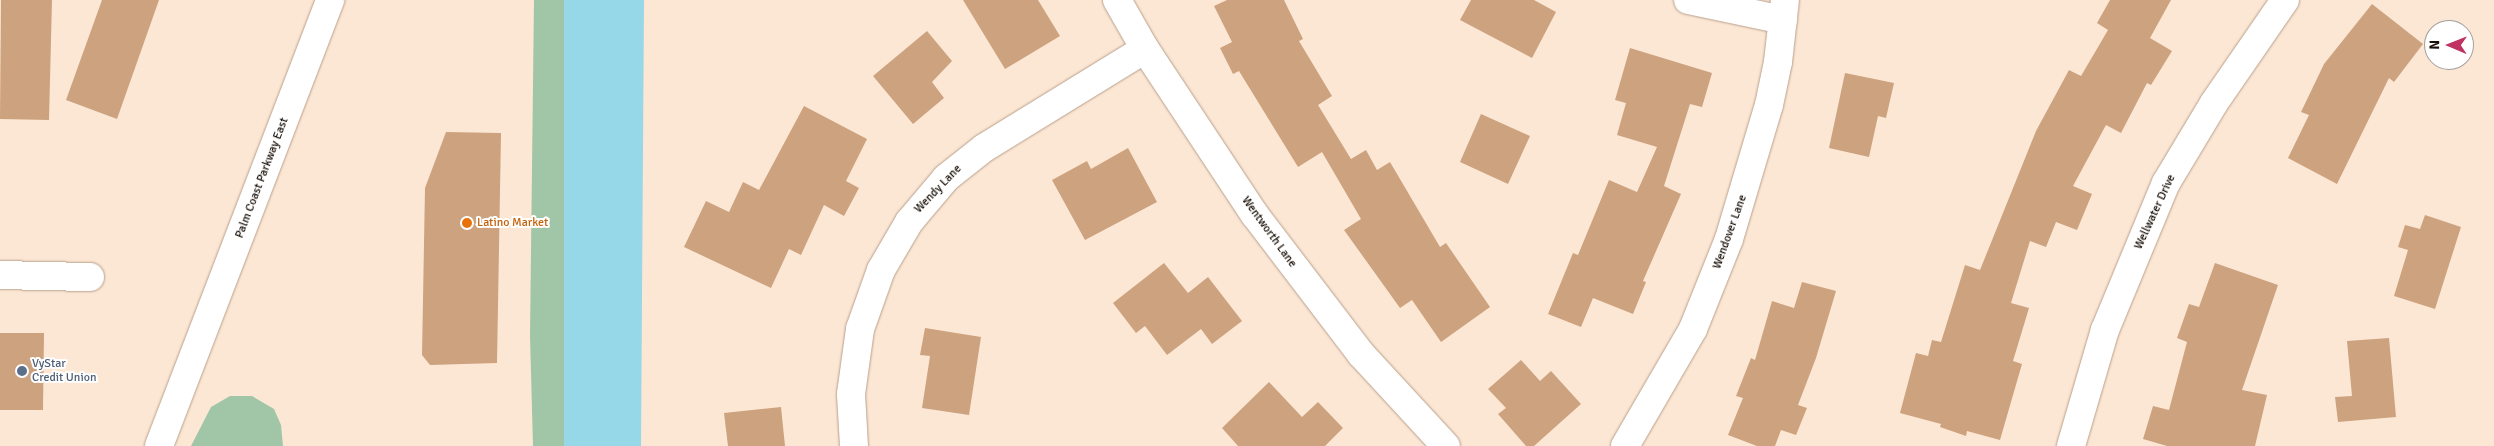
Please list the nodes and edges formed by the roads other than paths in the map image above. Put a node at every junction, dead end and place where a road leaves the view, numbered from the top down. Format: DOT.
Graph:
graph roads {
  1 [pos="330,0"];
  2 [pos="1118,0"];
  3 [pos="1688,0"];
  4 [pos="2285,0"];
  5 [pos="1784,10"];
  6 [pos="1145,49"];
  7 [pos="0,275"];
  8 [pos="90,277"];
  9 [pos="159,446"];
  10 [pos="854,446"];
  11 [pos="1446,446"];
  12 [pos="1625,446"];
  13 [pos="2071,446"];
  1 -- 9 [label="street, Palm Coast Parkway East"];
  2 -- 6 [label="street, Wentworth Lane"];
  3 -- 5 [label="street"];
  4 -- 13 [label="street, Wellwater Drive"];
  5 -- 12 [label="street, Wendover Lane"];
  6 -- 10 [label="street, Wendy Lane"];
  6 -- 11 [label="street, Wentworth Lane"];
  7 -- 8 [label="street"];
}
